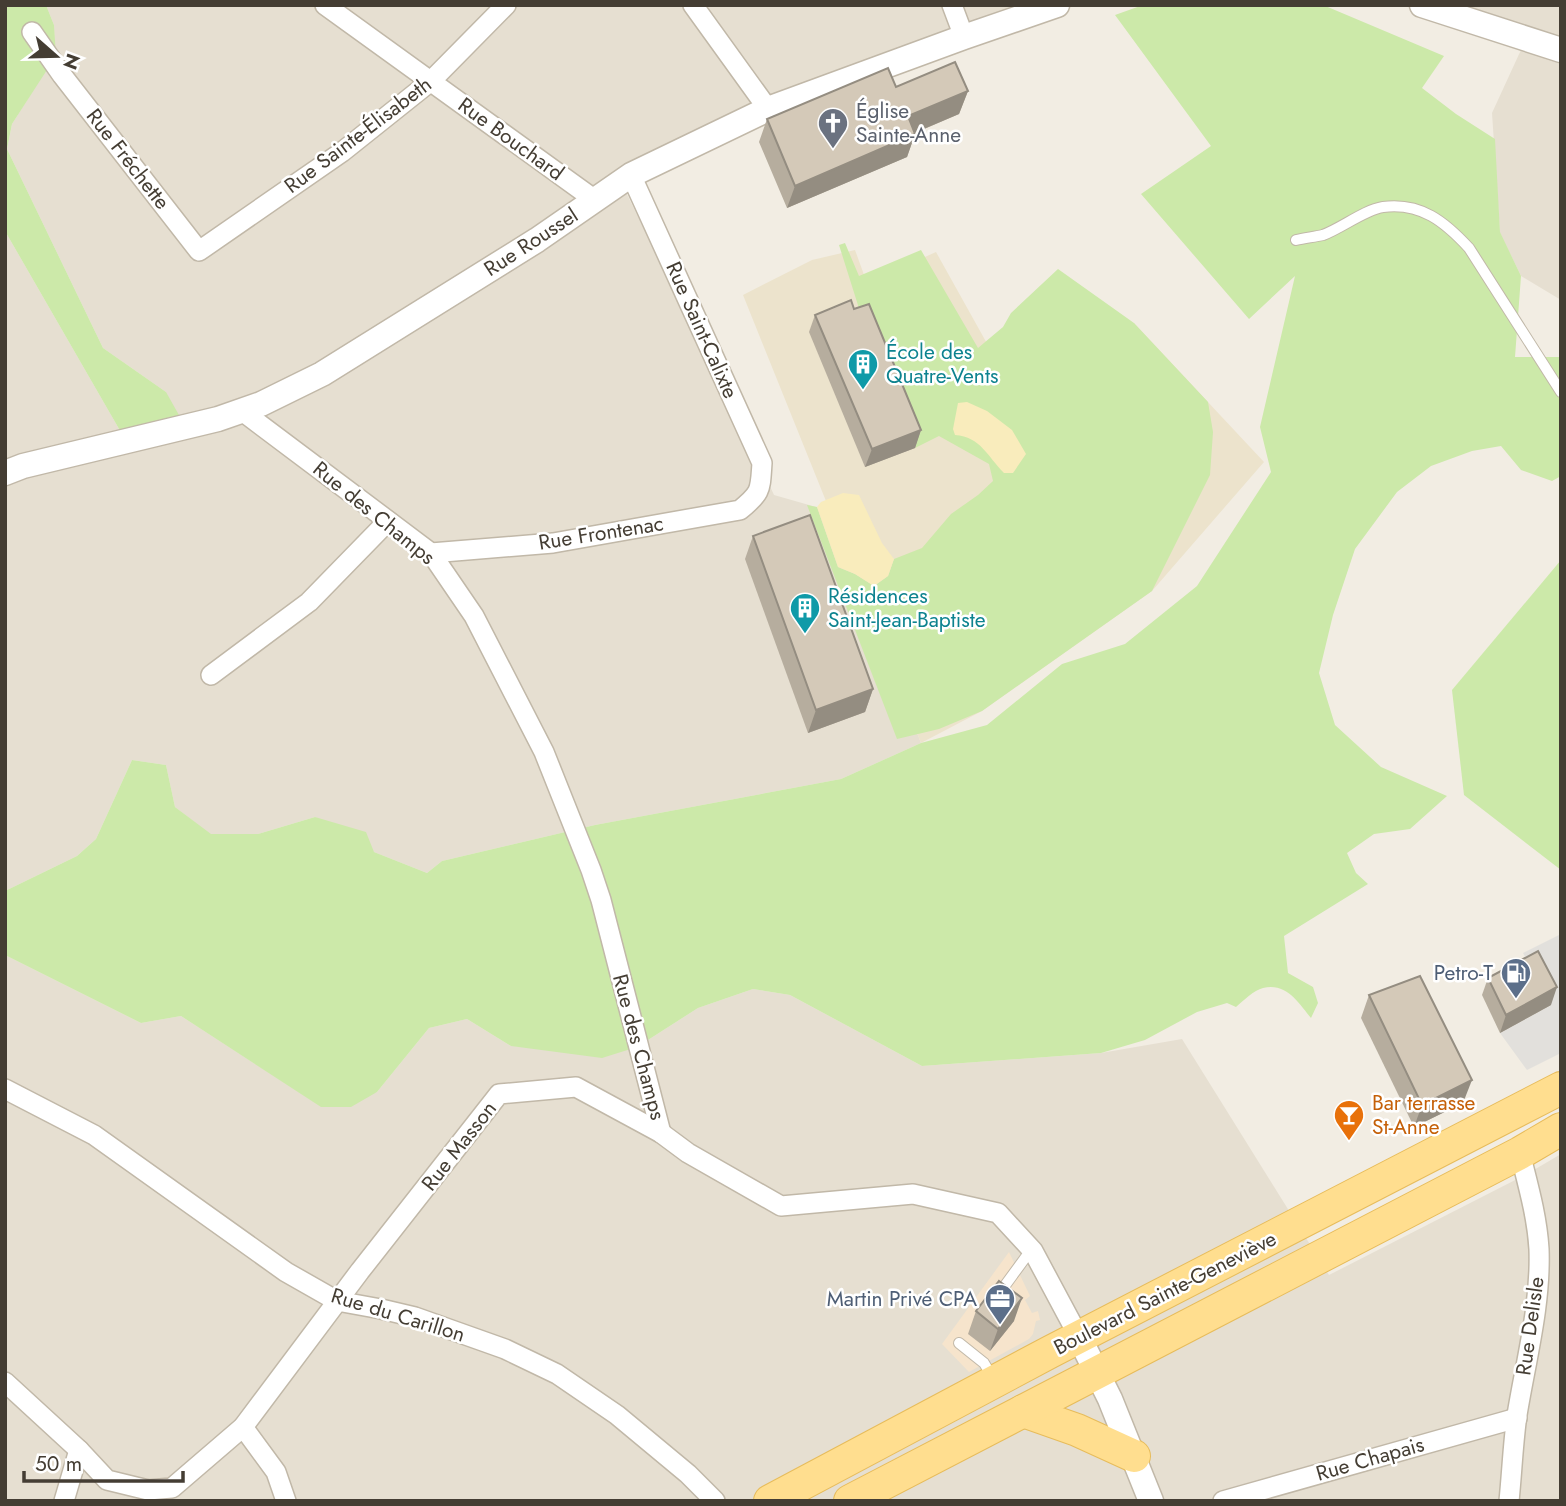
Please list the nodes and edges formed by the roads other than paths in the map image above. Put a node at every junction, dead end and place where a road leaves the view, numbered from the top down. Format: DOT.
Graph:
graph roads {
  1 [pos="325,5"];
  2 [pos="506,5"];
  3 [pos="693,5"];
  4 [pos="952,5"];
  5 [pos="1057,5"];
  6 [pos="1422,5"];
  7 [pos="32,32"];
  8 [pos="964,37"];
  9 [pos="1561,50"];
  10 [pos="431,81"];
  11 [pos="768,109"];
  12 [pos="631,175"];
  13 [pos="595,200"];
  14 [pos="1296,240"];
  15 [pos="199,251"];
  16 [pos="1561,392"];
  17 [pos="242,411"];
  18 [pos="5,473"];
  19 [pos="760,488"];
  20 [pos="388,521"];
  21 [pos="431,553"];
  22 [pos="211,676"];
  23 [pos="1561,1088"];
  24 [pos="5,1089"];
  25 [pos="1561,1129"];
  26 [pos="662,1133"];
  27 [pos="1520,1153"];
  28 [pos="1033,1251"];
  29 [pos="996,1299"];
  30 [pos="337,1301"];
  31 [pos="1079,1337"];
  32 [pos="959,1343"];
  33 [pos="1097,1371"];
  34 [pos="995,1381"];
  35 [pos="5,1382"];
  36 [pos="1023,1411"];
  37 [pos="1517,1418"];
  38 [pos="243,1427"];
  39 [pos="79,1450"];
  40 [pos="1134,1456"];
  41 [pos="64,1501"];
  42 [pos="286,1501"];
  43 [pos="715,1501"];
  44 [pos="770,1501"];
  45 [pos="850,1501"];
  46 [pos="1151,1501"];
  47 [pos="1223,1501"];
  48 [pos="1509,1501"];
  1 -- 10 [label="street, Rue Bouchard"];
  2 -- 10 [label="street, Rue Sainte-Élisabeth"];
  3 -- 11 [label="street"];
  4 -- 8 [label="street"];
  5 -- 8 [label="street, Rue Roussel"];
  6 -- 9 [label="street"];
  7 -- 15 [label="street, Rue Fréchette"];
  8 -- 11 [label="street, Rue Roussel"];
  10 -- 13 [label="street, Rue Bouchard"];
  10 -- 15 [label="street, Rue Sainte-Élisabeth"];
  11 -- 12 [label="street, Rue Roussel"];
  12 -- 13 [label="street, Rue Roussel"];
  12 -- 19 [label="street, Rue Saint-Calixte"];
  13 -- 17 [label="street, Rue Roussel"];
  14 -- 16 [label="lane"];
  17 -- 18 [label="street, Rue Roussel"];
  17 -- 20 [label="street, Rue des Champs"];
  19 -- 21 [label="street, Rue Frontenac"];
  20 -- 21 [label="street, Rue des Champs"];
  20 -- 22 [label="street"];
  21 -- 26 [label="street, Rue des Champs"];
  23 -- 31 [label="main road, Boulevard Sainte-Geneviève"];
  24 -- 30 [label="street, Rue du Carillon"];
  25 -- 27 [label="main road, Boulevard Sainte-Geneviève"];
  26 -- 28 [label="street, Rue des Champs"];
  26 -- 30 [label="street, Rue Masson"];
  27 -- 33 [label="main road, Boulevard Sainte-Geneviève"];
  27 -- 37 [label="street, Rue Delisle"];
  28 -- 29 [label="lane"];
  28 -- 31 [label="street, Rue des Champs"];
  30 -- 38 [label="street, Rue Masson"];
  30 -- 43 [label="street, Rue du Carillon"];
  31 -- 33 [label="street, Rue des Champs"];
  31 -- 34 [label="main road, Boulevard Sainte-Geneviève"];
  32 -- 34 [label="lane"];
  33 -- 36 [label="main road, Boulevard Sainte-Geneviève"];
  33 -- 40 [label="street, Rue des Champs"];
  34 -- 44 [label="main road, Boulevard Sainte-Geneviève"];
  35 -- 39 [label="street, Rue Masson"];
  36 -- 40 [label="main road"];
  36 -- 45 [label="main road, Boulevard Sainte-Geneviève"];
  37 -- 47 [label="street, Rue Chapais"];
  37 -- 48 [label="street, Rue Delisle"];
  38 -- 39 [label="street, Rue Masson"];
  38 -- 42 [label="street"];
  39 -- 41 [label="street"];
  40 -- 46 [label="street, Rue des Champs"];
}
